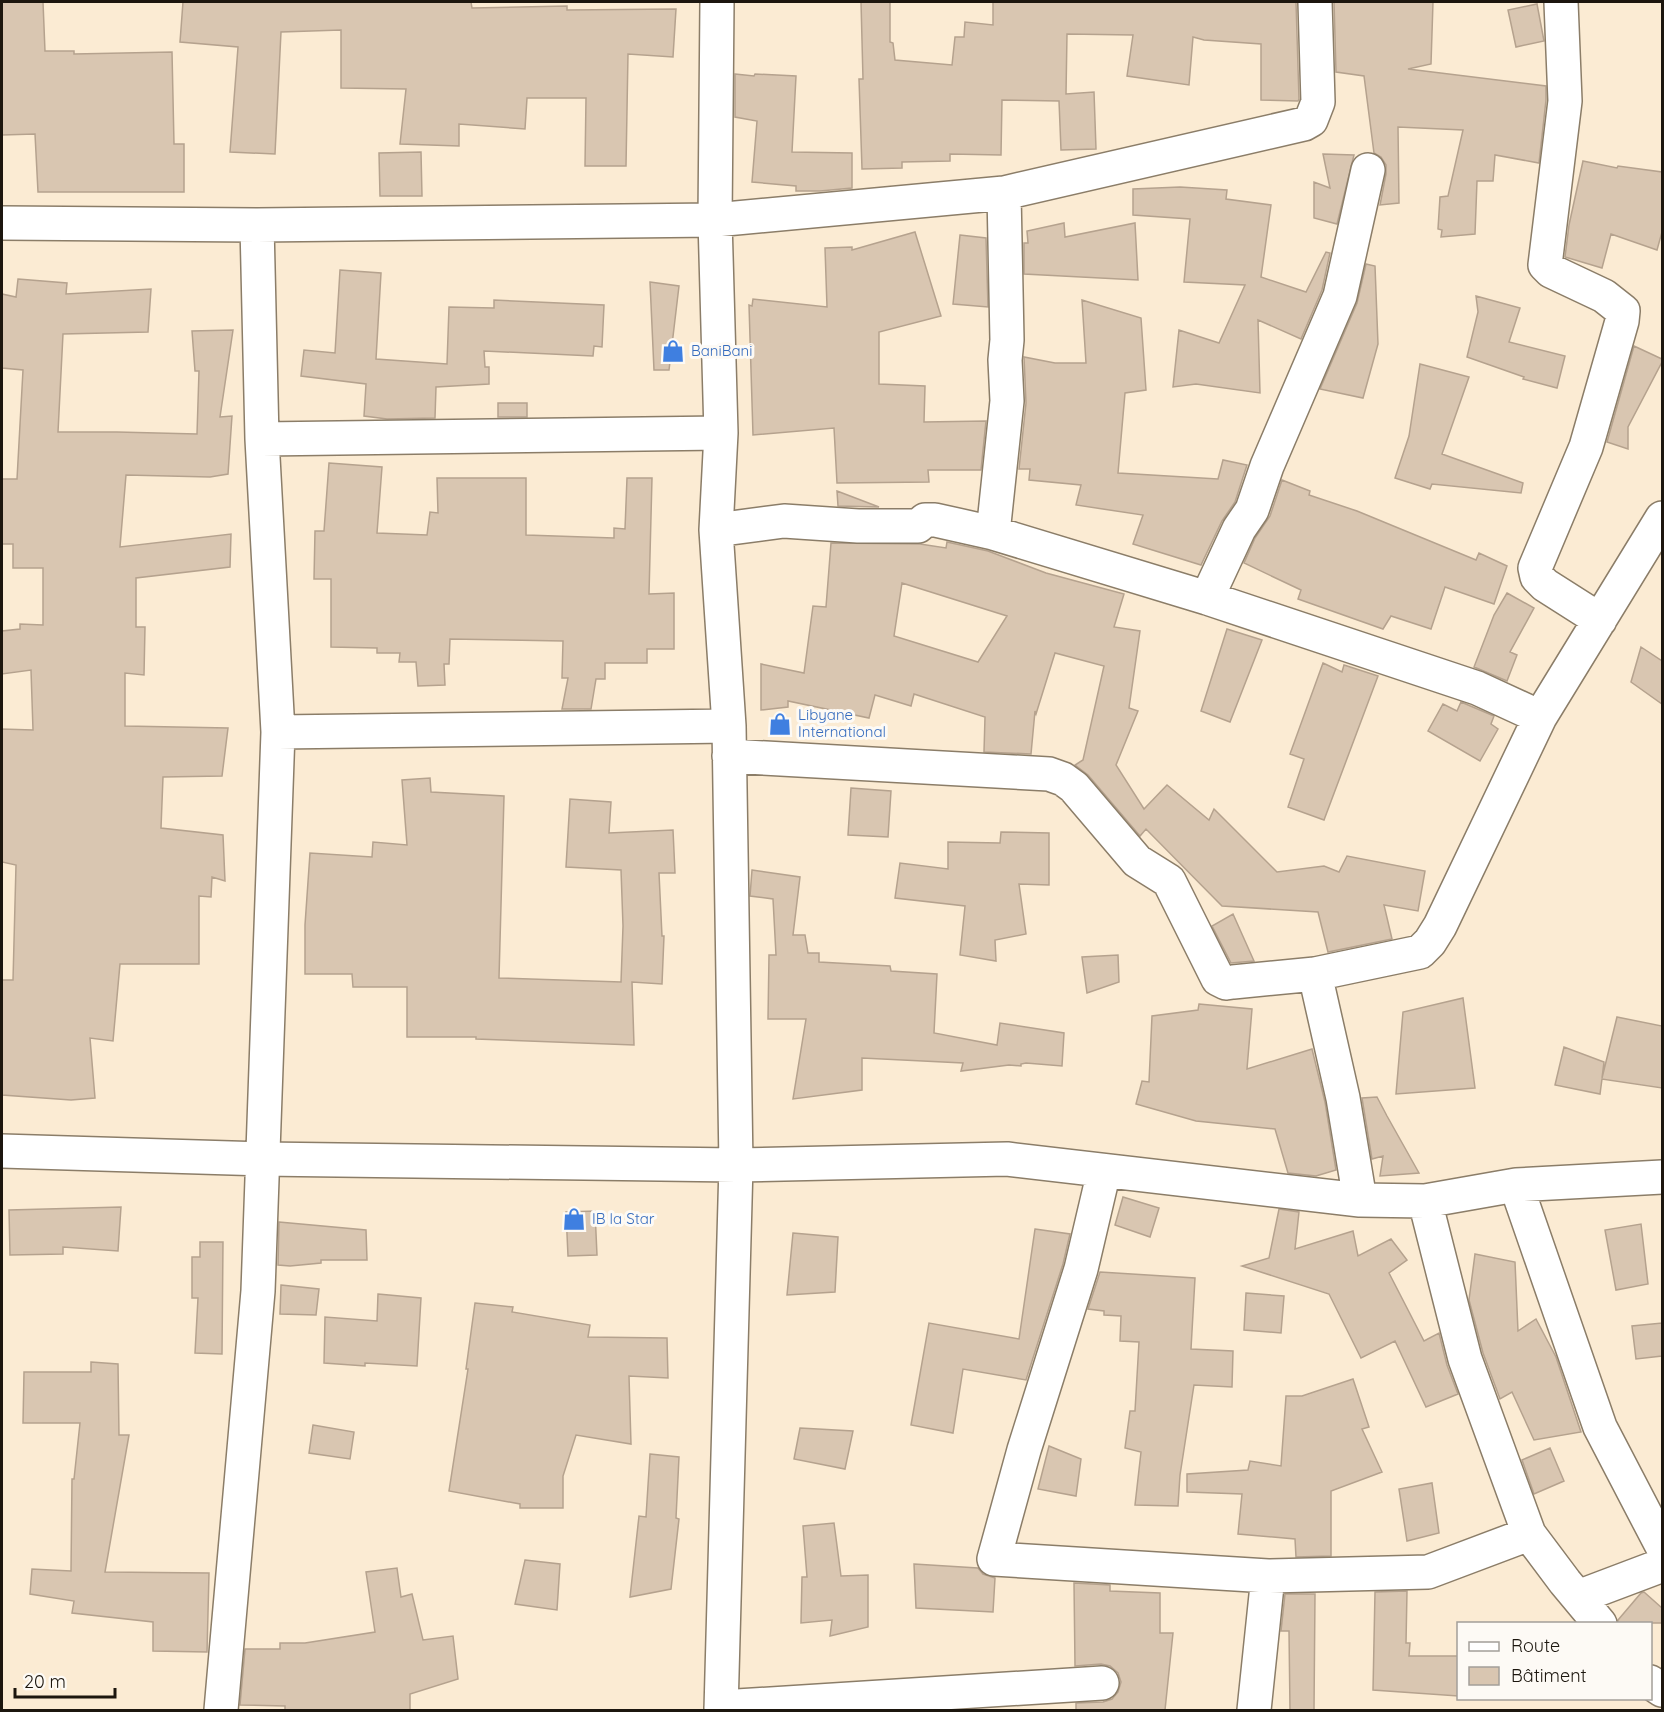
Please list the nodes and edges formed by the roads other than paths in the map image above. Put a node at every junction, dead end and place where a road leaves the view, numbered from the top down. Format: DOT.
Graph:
graph roads {
  1 [pos="717,2"];
  2 [pos="1315,2"];
  3 [pos="1561,2"];
  4 [pos="1368,170"];
  5 [pos="1004,193"];
  6 [pos="715,220"];
  7 [pos="2,223"];
  8 [pos="257,225"];
  9 [pos="721,433"];
  10 [pos="262,439"];
  11 [pos="1662,518"];
  12 [pos="716,530"];
  13 [pos="993,532"];
  14 [pos="1207,598"];
  15 [pos="1600,620"];
  16 [pos="1540,717"];
  17 [pos="278,732"];
  18 [pos="729,741"];
  19 [pos="1315,974"];
  20 [pos="2,1151"];
  21 [pos="262,1159"];
  22 [pos="736,1165"];
  23 [pos="1104,1171"];
  24 [pos="1662,1177"];
  25 [pos="1516,1185"];
  26 [pos="1360,1200"];
  27 [pos="1425,1201"];
  28 [pos="1529,1534"];
  29 [pos="1662,1546"];
  30 [pos="1662,1560"];
  31 [pos="1268,1575"];
  32 [pos="1578,1598"];
  33 [pos="1599,1622"];
  34 [pos="1102,1683"];
  35 [pos="721,1708"];
  36 [pos="221,1710"];
  37 [pos="1254,1710"];
  1 -- 6 [label="street"];
  2 -- 5 [label="street"];
  3 -- 15 [label="street"];
  4 -- 14 [label="street"];
  5 -- 6 [label="street"];
  5 -- 13 [label="street"];
  6 -- 8 [label="street"];
  6 -- 9 [label="street"];
  7 -- 8 [label="street"];
  8 -- 10 [label="street"];
  9 -- 10 [label="street"];
  9 -- 12 [label="street"];
  10 -- 17 [label="street"];
  11 -- 15 [label="street"];
  12 -- 13 [label="street"];
  12 -- 18 [label="street"];
  13 -- 14 [label="street"];
  14 -- 16 [label="street"];
  15 -- 16 [label="street"];
  16 -- 19 [label="street"];
  17 -- 18 [label="street"];
  17 -- 21 [label="street"];
  18 -- 19 [label="street"];
  18 -- 22 [label="street"];
  19 -- 26 [label="street"];
  20 -- 21 [label="street"];
  21 -- 22 [label="street"];
  21 -- 36 [label="street"];
  22 -- 23 [label="street"];
  22 -- 35 [label="street"];
  23 -- 26 [label="street"];
  23 -- 31 [label="street"];
  24 -- 25 [label="street"];
  25 -- 27 [label="street"];
  25 -- 29 [label="street"];
  26 -- 27 [label="street"];
  27 -- 28 [label="street"];
  28 -- 31 [label="street"];
  28 -- 32 [label="street"];
  30 -- 32 [label="street"];
  31 -- 37 [label="street"];
  32 -- 33 [label="street"];
  34 -- 35 [label="street"];
}
